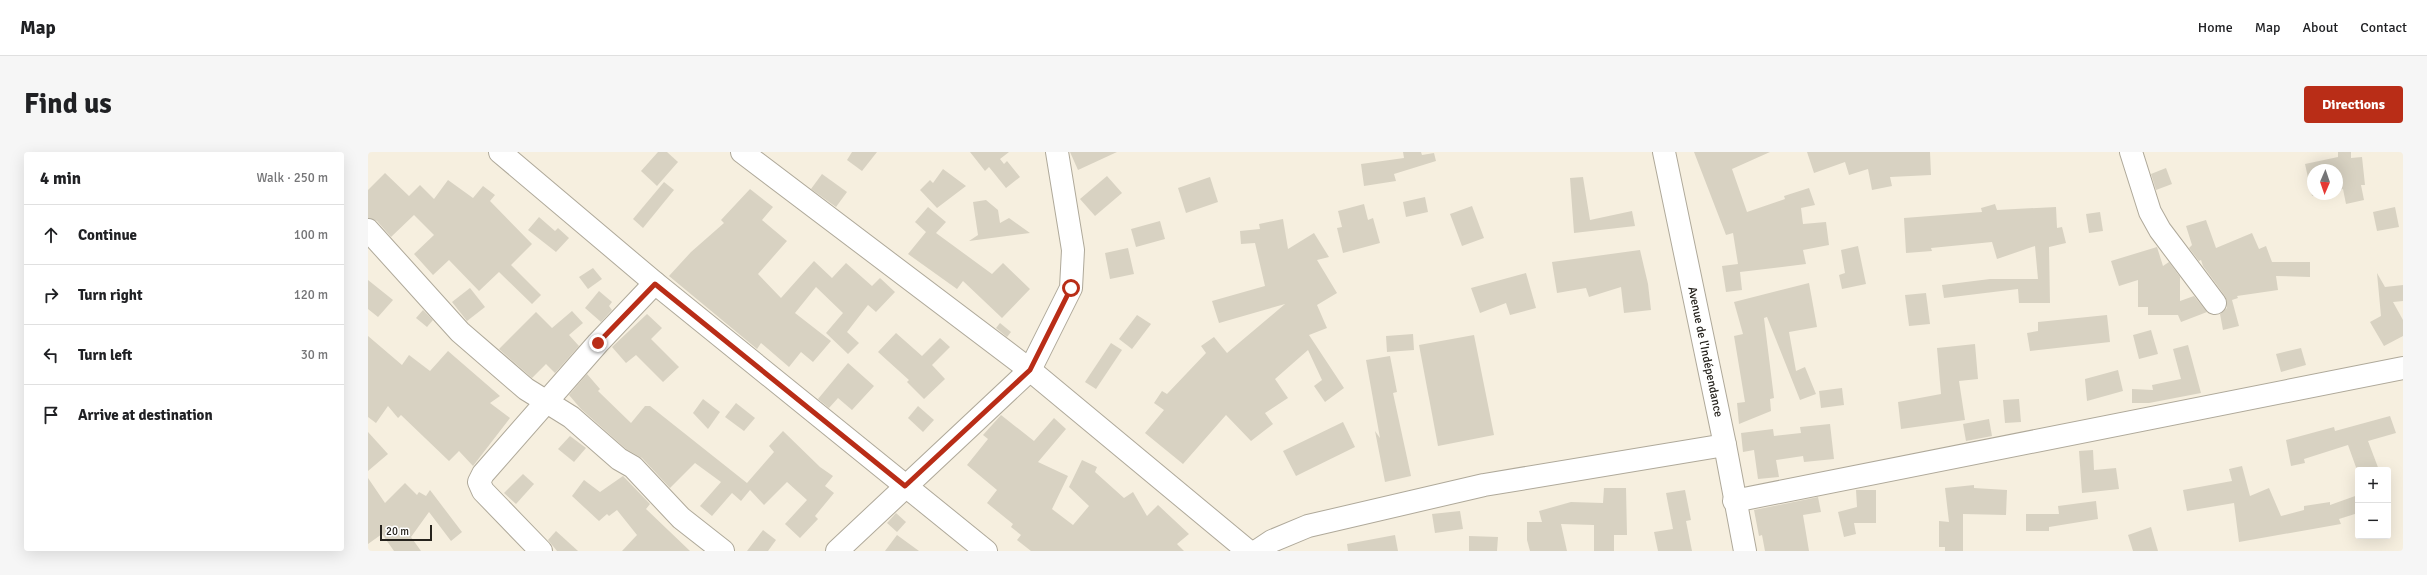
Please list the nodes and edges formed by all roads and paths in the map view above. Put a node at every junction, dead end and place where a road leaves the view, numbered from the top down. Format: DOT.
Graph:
graph roads {
  1 [pos="500,152"];
  2 [pos="742,152"];
  3 [pos="1057,152"];
  4 [pos="1664,152"];
  5 [pos="2131,152"];
  6 [pos="368,230"];
  7 [pos="655,284"];
  8 [pos="2215,303"];
  9 [pos="2403,368"];
  10 [pos="1030,370"];
  11 [pos="546,402"];
  12 [pos="1725,445"];
  13 [pos="905,486"];
  14 [pos="1734,501"];
  15 [pos="541,551"];
  16 [pos="723,551"];
  17 [pos="837,551"];
  18 [pos="986,551"];
  19 [pos="1248,551"];
  20 [pos="1257,551"];
  21 [pos="1744,551"];
  1 -- 7 [label="street"];
  2 -- 10 [label="street"];
  3 -- 10 [label="street"];
  4 -- 12 [label="street, Avenue de l'Indépendance"];
  5 -- 8 [label="street"];
  6 -- 11 [label="street"];
  7 -- 11 [label="street"];
  7 -- 13 [label="street"];
  9 -- 14 [label="street"];
  10 -- 13 [label="street"];
  10 -- 19 [label="street"];
  11 -- 15 [label="street"];
  11 -- 16 [label="street"];
  12 -- 14 [label="street, Avenue de l'Indépendance"];
  12 -- 20 [label="street"];
  13 -- 17 [label="street"];
  13 -- 18 [label="street"];
  14 -- 21 [label="street, Avenue de l'Indépendance"];
}
